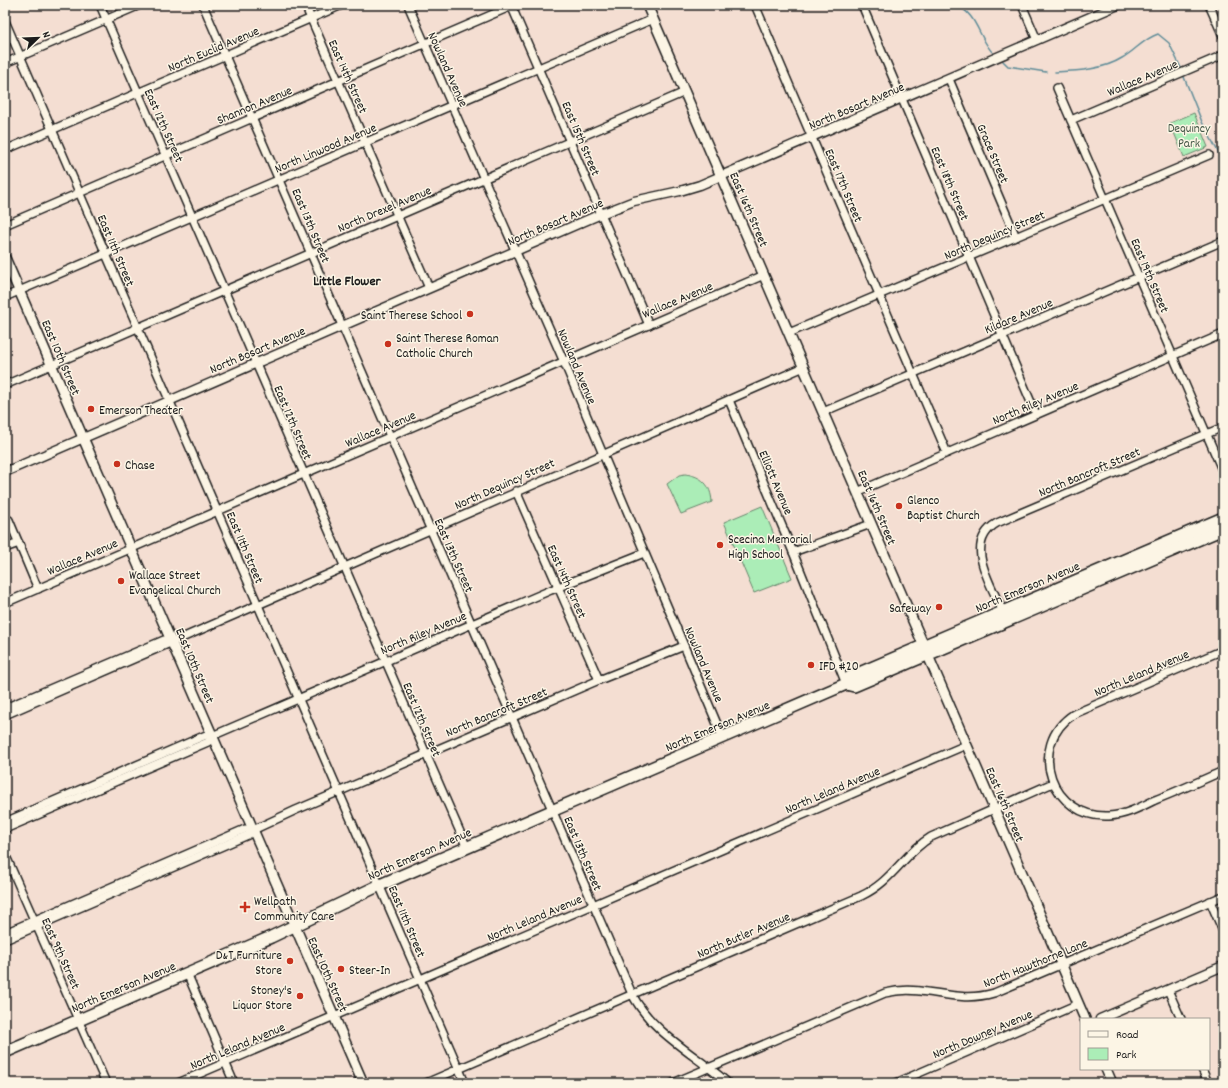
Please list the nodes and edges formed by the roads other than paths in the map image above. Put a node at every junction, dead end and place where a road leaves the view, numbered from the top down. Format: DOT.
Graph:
graph roads {
  1 [pos="100,5"];
  2 [pos="140,5"];
  3 [pos="203,5"];
  4 [pos="305,5"];
  5 [pos="342,5"];
  6 [pos="408,5"];
  7 [pos="512,5"];
  8 [pos="647,5"];
  9 [pos="755,5"];
  10 [pos="862,5"];
  11 [pos="1022,5"];
  12 [pos="1118,5"];
  13 [pos="1210,5"];
  14 [pos="311,18"];
  15 [pos="106,19"];
  16 [pos="653,19"];
  17 [pos="5,20"];
  18 [pos="1223,36"];
  19 [pos="1037,40"];
  20 [pos="424,44"];
  21 [pos="225,55"];
  22 [pos="1223,55"];
  23 [pos="20,56"];
  24 [pos="5,63"];
  25 [pos="538,68"];
  26 [pos="949,79"];
  27 [pos="338,81"];
  28 [pos="1057,88"];
  29 [pos="685,92"];
  30 [pos="138,93"];
  31 [pos="902,98"];
  32 [pos="452,106"];
  33 [pos="252,118"];
  34 [pos="1071,120"];
  35 [pos="52,130"];
  36 [pos="812,137"];
  37 [pos="570,141"];
  38 [pos="365,143"];
  39 [pos="5,150"];
  40 [pos="165,155"];
  41 [pos="1208,155"];
  42 [pos="722,176"];
  43 [pos="483,178"];
  44 [pos="279,180"];
  45 [pos="79,192"];
  46 [pos="1106,199"];
  47 [pos="601,214"];
  48 [pos="397,216"];
  49 [pos="192,217"];
  50 [pos="5,225"];
  51 [pos="1016,237"];
  52 [pos="1223,241"];
  53 [pos="515,251"];
  54 [pos="311,253"];
  55 [pos="106,254"];
  56 [pos="970,257"];
  57 [pos="5,258"];
  58 [pos="764,275"];
  59 [pos="1139,277"];
  60 [pos="429,288"];
  61 [pos="224,290"];
  62 [pos="20,292"];
  63 [pos="879,295"];
  64 [pos="5,297"];
  65 [pos="649,325"];
  66 [pos="342,326"];
  67 [pos="138,327"];
  68 [pos="789,334"];
  69 [pos="1223,334"];
  70 [pos="1002,335"];
  71 [pos="1173,355"];
  72 [pos="564,362"];
  73 [pos="256,363"];
  74 [pos="51,364"];
  75 [pos="804,367"];
  76 [pos="913,374"];
  77 [pos="5,385"];
  78 [pos="169,400"];
  79 [pos="729,400"];
  80 [pos="823,412"];
  81 [pos="1036,414"];
  82 [pos="1223,427"];
  83 [pos="1207,434"];
  84 [pos="390,436"];
  85 [pos="83,438"];
  86 [pos="947,453"];
  87 [pos="602,454"];
  88 [pos="5,472"];
  89 [pos="1223,472"];
  90 [pos="304,474"];
  91 [pos="516,491"];
  92 [pos="857,492"];
  93 [pos="217,511"];
  94 [pos="1223,518"];
  95 [pos="9,520"];
  96 [pos="871,524"];
  97 [pos="431,529"];
  98 [pos="1223,529"];
  99 [pos="18,543"];
  100 [pos="5,548"];
  101 [pos="131,548"];
  102 [pos="793,552"];
  103 [pos="644,553"];
  104 [pos="344,567"];
  105 [pos="38,588"];
  106 [pos="559,588"];
  107 [pos="5,603"];
  108 [pos="258,604"];
  109 [pos="1003,612"];
  110 [pos="472,624"];
  111 [pos="171,641"];
  112 [pos="684,646"];
  113 [pos="1223,650"];
  114 [pos="925,651"];
  115 [pos="385,662"];
  116 [pos="598,680"];
  117 [pos="846,684"];
  118 [pos="62,687"];
  119 [pos="298,699"];
  120 [pos="5,708"];
  121 [pos="5,715"];
  122 [pos="512,717"];
  123 [pos="212,736"];
  124 [pos="722,738"];
  125 [pos="966,745"];
  126 [pos="425,755"];
  127 [pos="1223,771"];
  128 [pos="104,783"];
  129 [pos="1053,783"];
  130 [pos="339,792"];
  131 [pos="994,809"];
  132 [pos="553,811"];
  133 [pos="5,822"];
  134 [pos="5,829"];
  135 [pos="252,830"];
  136 [pos="466,848"];
  137 [pos="5,854"];
  138 [pos="380,885"];
  139 [pos="1223,896"];
  140 [pos="1210,901"];
  141 [pos="593,905"];
  142 [pos="35,923"];
  143 [pos="294,925"];
  144 [pos="1223,931"];
  145 [pos="5,932"];
  146 [pos="5,940"];
  147 [pos="1061,965"];
  148 [pos="1223,966"];
  149 [pos="187,973"];
  150 [pos="420,979"];
  151 [pos="1168,990"];
  152 [pos="632,994"];
  153 [pos="1078,1004"];
  154 [pos="334,1016"];
  155 [pos="1085,1018"];
  156 [pos="1102,1018"];
  157 [pos="1181,1018"];
  158 [pos="78,1020"];
  159 [pos="5,1052"];
  160 [pos="225,1063"];
  161 [pos="710,1067"];
  162 [pos="459,1069"];
  163 [pos="1106,1070"];
  164 [pos="1202,1070"];
  165 [pos="106,1083"];
  166 [pos="178,1083"];
  167 [pos="234,1083"];
  168 [pos="363,1083"];
  169 [pos="426,1083"];
  170 [pos="465,1083"];
  171 [pos="673,1083"];
  172 [pos="728,1083"];
  173 [pos="896,1083"];
  174 [pos="1112,1083"];
  175 [pos="1208,1083"];
  1 -- 15 [label="street, East 12th Street"];
  2 -- 15 [label="street"];
  3 -- 21 [label="street, East 13th Street"];
  4 -- 14 [label="street, East 14th Street"];
  5 -- 14 [label="street, North Euclid Avenue"];
  6 -- 20 [label="street, Nowland Avenue"];
  7 -- 20 [label="street, Shannon Avenue"];
  7 -- 25 [label="street, East 15th Street"];
  8 -- 16 [label="main road, East 16th Street"];
  9 -- 36 [label="street, East 17th Street"];
  10 -- 31 [label="street, East 18th Street"];
  11 -- 19 [label="street"];
  12 -- 19 [label="street, North Bosart Avenue"];
  13 -- 18 [label="street"];
  14 -- 21 [label="street, North Euclid Avenue"];
  14 -- 27 [label="street, East 14th Street"];
  15 -- 23 [label="street"];
  15 -- 30 [label="street, East 12th Street"];
  16 -- 25 [label="street, North Linwood Avenue"];
  16 -- 29 [label="main road, East 16th Street"];
  17 -- 23 [label="street, East 11th Street"];
  19 -- 26 [label="street, North Bosart Avenue"];
  20 -- 27 [label="street, Shannon Avenue"];
  20 -- 32 [label="street, Nowland Avenue"];
  21 -- 30 [label="street, North Euclid Avenue"];
  21 -- 33 [label="street, East 13th Street"];
  22 -- 34 [label="street, Wallace Avenue"];
  23 -- 24 [label="street"];
  23 -- 35 [label="street, East 11th Street"];
  25 -- 32 [label="street, North Linwood Avenue"];
  25 -- 37 [label="street, East 15th Street"];
  26 -- 31 [label="street, North Bosart Avenue"];
  26 -- 51 [label="street, Grace Street"];
  27 -- 33 [label="street, Shannon Avenue"];
  27 -- 38 [label="street, East 14th Street"];
  28 -- 34 [label="street, East 19th Street"];
  29 -- 37 [label="street, North Drexel Avenue"];
  29 -- 42 [label="main road, East 16th Street"];
  30 -- 35 [label="street, North Euclid Avenue"];
  30 -- 40 [label="street, East 12th Street"];
  31 -- 36 [label="street, North Bosart Avenue"];
  31 -- 56 [label="street, East 18th Street"];
  32 -- 38 [label="street, North Linwood Avenue"];
  32 -- 43 [label="street, Nowland Avenue"];
  33 -- 40 [label="street, Shannon Avenue"];
  33 -- 44 [label="street, East 13th Street"];
  34 -- 46 [label="street, East 19th Street"];
  35 -- 39 [label="street, North Euclid Avenue"];
  35 -- 45 [label="street, East 11th Street"];
  36 -- 42 [label="street, North Bosart Avenue"];
  36 -- 63 [label="street, East 17th Street"];
  37 -- 43 [label="street, North Drexel Avenue"];
  37 -- 47 [label="street, East 15th Street"];
  38 -- 44 [label="street, North Linwood Avenue"];
  38 -- 48 [label="street, East 14th Street"];
  40 -- 45 [label="street, Shannon Avenue"];
  40 -- 49 [label="street, East 12th Street"];
  41 -- 46 [label="street, North Dequincy Street"];
  42 -- 47 [label="street, North Bosart Avenue"];
  42 -- 58 [label="main road, East 16th Street"];
  43 -- 48 [label="street, North Drexel Avenue"];
  43 -- 53 [label="street, Nowland Avenue"];
  44 -- 49 [label="street, North Linwood Avenue"];
  44 -- 54 [label="street, East 13th Street"];
  45 -- 50 [label="street, Shannon Avenue"];
  45 -- 55 [label="street, East 11th Street"];
  46 -- 51 [label="street, North Dequincy Street"];
  46 -- 59 [label="street, East 19th Street"];
  47 -- 53 [label="street, North Bosart Avenue"];
  47 -- 65 [label="street, East 15th Street"];
  48 -- 54 [label="street, North Drexel Avenue"];
  48 -- 60 [label="street, East 14th Street"];
  49 -- 55 [label="street, North Linwood Avenue"];
  49 -- 61 [label="street, East 12th Street"];
  51 -- 56 [label="street, North Dequincy Street"];
  52 -- 59 [label="street, Kildare Avenue"];
  53 -- 60 [label="street, North Bosart Avenue"];
  53 -- 72 [label="street, Nowland Avenue"];
  54 -- 61 [label="street, North Drexel Avenue"];
  54 -- 66 [label="street, East 13th Street"];
  55 -- 62 [label="street, North Linwood Avenue"];
  55 -- 67 [label="street, East 11th Street"];
  56 -- 63 [label="street, North Dequincy Street"];
  56 -- 70 [label="street, East 18th Street"];
  57 -- 62 [label="main road, East 10th Street"];
  58 -- 65 [label="street, Wallace Avenue"];
  58 -- 68 [label="main road, East 16th Street"];
  59 -- 70 [label="street, Kildare Avenue"];
  59 -- 71 [label="street, East 19th Street"];
  60 -- 66 [label="street, North Bosart Avenue"];
  61 -- 67 [label="street, North Drexel Avenue"];
  61 -- 73 [label="street, East 12th Street"];
  62 -- 64 [label="street, North Linwood Avenue"];
  62 -- 74 [label="main road, East 10th Street"];
  63 -- 68 [label="street, North Dequincy Street"];
  63 -- 76 [label="street, East 17th Street"];
  65 -- 72 [label="street, Wallace Avenue"];
  66 -- 73 [label="street, North Bosart Avenue"];
  66 -- 84 [label="street, East 13th Street"];
  67 -- 74 [label="street, North Drexel Avenue"];
  67 -- 78 [label="street, East 11th Street"];
  68 -- 75 [label="main road, East 16th Street"];
  69 -- 71 [label="street, North Riley Avenue"];
  70 -- 76 [label="street, Kildare Avenue"];
  70 -- 81 [label="street, East 18th Street"];
  71 -- 81 [label="street, North Riley Avenue"];
  71 -- 83 [label="street, East 19th Street"];
  72 -- 84 [label="street, Wallace Avenue"];
  72 -- 87 [label="street, Nowland Avenue"];
  73 -- 78 [label="street, North Bosart Avenue"];
  73 -- 90 [label="street, East 12th Street"];
  74 -- 77 [label="street, North Drexel Avenue"];
  74 -- 85 [label="main road, East 10th Street"];
  75 -- 79 [label="street, North Dequincy Street"];
  75 -- 80 [label="main road, East 16th Street"];
  76 -- 80 [label="street, Kildare Avenue"];
  76 -- 86 [label="street, East 17th Street"];
  78 -- 85 [label="street, North Bosart Avenue"];
  78 -- 93 [label="street, East 11th Street"];
  79 -- 87 [label="street, North Dequincy Street"];
  79 -- 102 [label="street, Elliott Avenue"];
  80 -- 92 [label="main road, East 16th Street"];
  81 -- 86 [label="street, North Riley Avenue"];
  82 -- 83 [label="street, North Bancroft Street"];
  83 -- 89 [label="street, East 19th Street"];
  83 -- 109 [label="street, North Bancroft Street"];
  84 -- 90 [label="street, Wallace Avenue"];
  84 -- 97 [label="street, East 13th Street"];
  85 -- 88 [label="street, North Bosart Avenue"];
  85 -- 101 [label="main road, East 10th Street"];
  86 -- 92 [label="street, North Riley Avenue"];
  87 -- 91 [label="street, North Dequincy Street"];
  87 -- 103 [label="street, Nowland Avenue"];
  90 -- 93 [label="street, Wallace Avenue"];
  90 -- 104 [label="street, East 12th Street"];
  91 -- 97 [label="street, North Dequincy Street"];
  91 -- 106 [label="street, East 14th Street"];
  92 -- 96 [label="main road, East 16th Street"];
  93 -- 101 [label="street, Wallace Avenue"];
  93 -- 108 [label="street, East 11th Street"];
  94 -- 109 [label="main road, North Emerson Avenue"];
  95 -- 99 [label="street"];
  96 -- 102 [label="street"];
  96 -- 114 [label="main road, East 16th Street"];
  97 -- 104 [label="street, North Dequincy Street"];
  97 -- 110 [label="street, East 13th Street"];
  98 -- 114 [label="main road, North Emerson Avenue"];
  99 -- 100 [label="street"];
  99 -- 105 [label="street"];
  101 -- 105 [label="street, Wallace Avenue"];
  101 -- 111 [label="main road, East 10th Street"];
  102 -- 117 [label="street, Elliott Avenue"];
  103 -- 106 [label="street, North Riley Avenue"];
  103 -- 112 [label="street, Nowland Avenue"];
  104 -- 108 [label="street, North Dequincy Street"];
  104 -- 115 [label="street, East 12th Street"];
  105 -- 107 [label="street, Wallace Avenue"];
  106 -- 110 [label="street, North Riley Avenue"];
  106 -- 116 [label="street, East 14th Street"];
  108 -- 111 [label="street, North Dequincy Street"];
  108 -- 119 [label="street, East 11th Street"];
  109 -- 114 [label="main road, North Emerson Avenue"];
  110 -- 115 [label="street, North Riley Avenue"];
  110 -- 122 [label="street, East 13th Street"];
  111 -- 118 [label="street, North Dequincy Street"];
  111 -- 123 [label="main road, East 10th Street"];
  112 -- 116 [label="street, North Bancroft Street"];
  112 -- 124 [label="street, Nowland Avenue"];
  113 -- 129 [label="street, North Leland Avenue"];
  114 -- 117 [label="main road, North Emerson Avenue"];
  114 -- 125 [label="main road, East 16th Street"];
  115 -- 119 [label="street, North Riley Avenue"];
  115 -- 126 [label="street, East 12th Street"];
  116 -- 122 [label="street, North Bancroft Street"];
  117 -- 124 [label="main road, North Emerson Avenue"];
  118 -- 120 [label="street, North Dequincy Street"];
  118 -- 121 [label="street, North Dequincy Street"];
  119 -- 123 [label="street, North Riley Avenue"];
  119 -- 130 [label="street, East 11th Street"];
  122 -- 126 [label="street, North Bancroft Street"];
  122 -- 132 [label="street, East 13th Street"];
  123 -- 128 [label="street, North Riley Avenue"];
  123 -- 135 [label="main road, East 10th Street"];
  124 -- 132 [label="main road, North Emerson Avenue"];
  125 -- 131 [label="main road, East 16th Street"];
  125 -- 141 [label="street, North Leland Avenue"];
  126 -- 130 [label="street, North Bancroft Street"];
  126 -- 136 [label="street, East 12th Street"];
  127 -- 129 [label="street"];
  128 -- 133 [label="street, North Riley Avenue"];
  128 -- 134 [label="street, North Riley Avenue"];
  129 -- 131 [label="street, North Butler Avenue"];
  130 -- 135 [label="street, North Bancroft Street"];
  130 -- 138 [label="street, East 11th Street"];
  131 -- 147 [label="main road, East 16th Street"];
  131 -- 152 [label="street, North Butler Avenue"];
  132 -- 136 [label="main road, North Emerson Avenue"];
  132 -- 141 [label="street, East 13th Street"];
  135 -- 142 [label="street, North Bancroft Street"];
  135 -- 143 [label="main road, East 10th Street"];
  136 -- 138 [label="main road, North Emerson Avenue"];
  137 -- 142 [label="street, East 9th Street"];
  138 -- 143 [label="main road, North Emerson Avenue"];
  138 -- 150 [label="street, East 11th Street"];
  139 -- 140 [label="street, North Hawthorne Lane"];
  140 -- 144 [label="street"];
  140 -- 147 [label="street, North Hawthorne Lane"];
  141 -- 150 [label="street, North Leland Avenue"];
  141 -- 152 [label="street, East 13th Street"];
  142 -- 145 [label="street, North Bancroft Street"];
  142 -- 146 [label="street, North Bancroft Street"];
  142 -- 158 [label="street, East 9th Street"];
  143 -- 149 [label="main road, North Emerson Avenue"];
  143 -- 154 [label="main road, East 10th Street"];
  147 -- 153 [label="main road, East 16th Street"];
  147 -- 161 [label="street, North Hawthorne Lane"];
  148 -- 151 [label="street"];
  149 -- 158 [label="main road, North Emerson Avenue"];
  149 -- 160 [label="street"];
  150 -- 154 [label="street, North Leland Avenue"];
  150 -- 162 [label="street, East 11th Street"];
  151 -- 156 [label="street"];
  151 -- 157 [label="street"];
  152 -- 161 [label="street, East 13th Street"];
  152 -- 162 [label="street, North Butler Avenue"];
  153 -- 155 [label="main road, East 16th Street"];
  153 -- 173 [label="street, North Downey Avenue"];
  154 -- 160 [label="street, North Leland Avenue"];
  154 -- 168 [label="main road, East 10th Street"];
  158 -- 159 [label="main road, North Emerson Avenue"];
  158 -- 165 [label="street, East 9th Street"];
  160 -- 166 [label="street, North Leland Avenue"];
  160 -- 167 [label="street"];
  161 -- 171 [label="street, North Hawthorne Lane"];
  161 -- 172 [label="street, East 13th Street"];
  162 -- 169 [label="street, North Butler Avenue"];
  162 -- 170 [label="street, East 11th Street"];
  163 -- 174 [label="main road"];
  164 -- 175 [label="street"];
}
